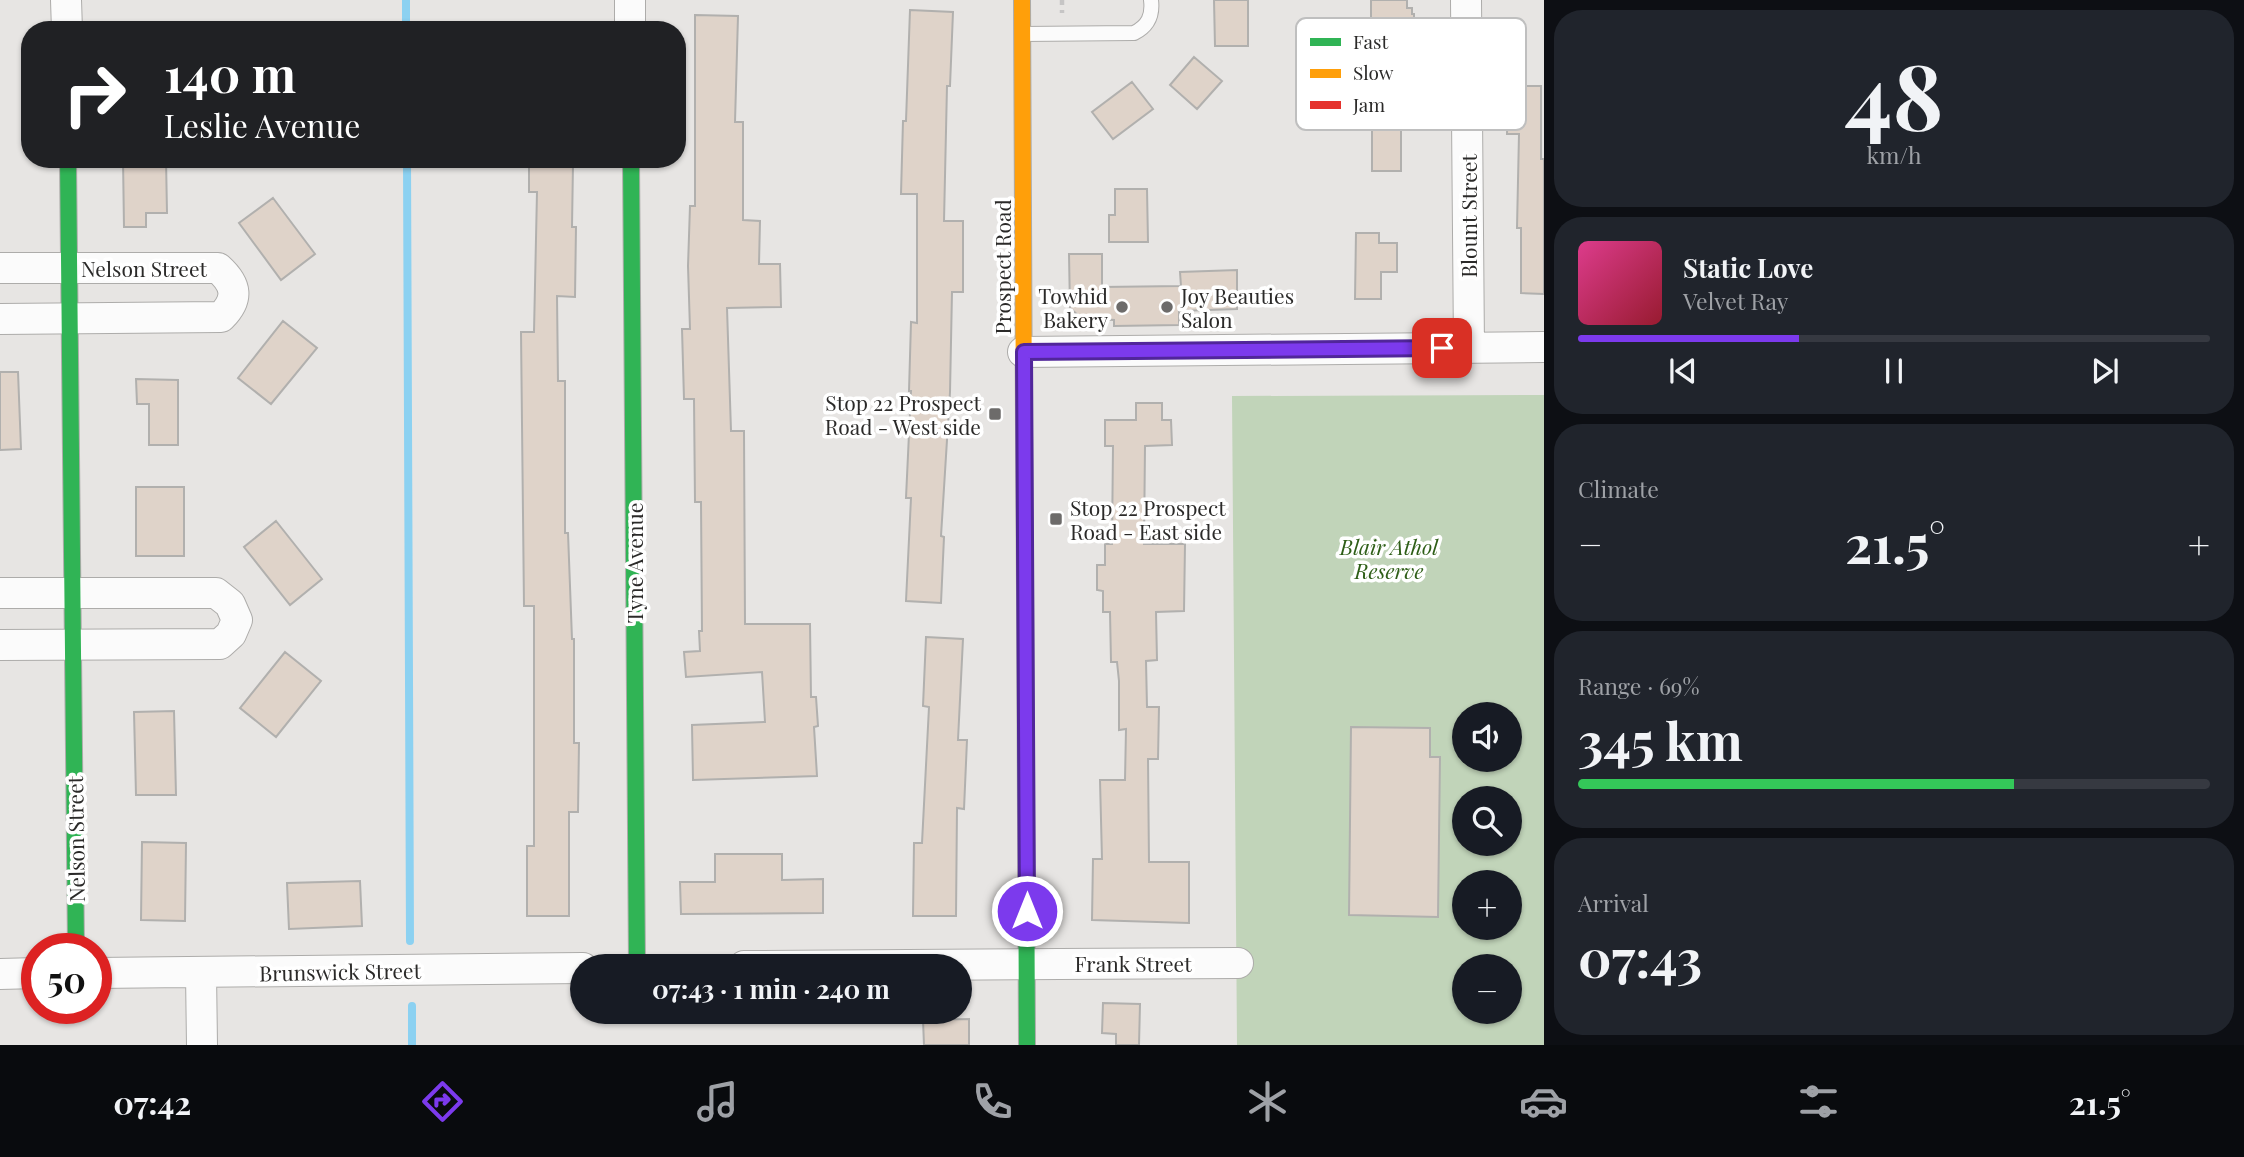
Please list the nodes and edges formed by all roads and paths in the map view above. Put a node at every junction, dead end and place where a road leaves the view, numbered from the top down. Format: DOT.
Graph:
graph roads {
  1 [pos="66,0"];
  2 [pos="630,0"];
  3 [pos="1022,0"];
  4 [pos="1151,0"];
  5 [pos="1466,0"];
  6 [pos="1466,18"];
  7 [pos="67,21"];
  8 [pos="630,21"];
  9 [pos="1022,34"];
  10 [pos="1467,130"];
  11 [pos="68,168"];
  12 [pos="631,168"];
  13 [pos="0,268"];
  14 [pos="69,268"];
  15 [pos="0,319"];
  16 [pos="69,319"];
  17 [pos="1544,347"];
  18 [pos="1469,348"];
  19 [pos="1024,352"];
  20 [pos="0,593"];
  21 [pos="72,593"];
  22 [pos="0,645"];
  23 [pos="73,645"];
  24 [pos="76,933"];
  25 [pos="637,954"];
  26 [pos="1027,963"];
  27 [pos="1238,963"];
  28 [pos="972,964"];
  29 [pos="570,968"];
  30 [pos="21,973"];
  31 [pos="112,973"];
  32 [pos="201,973"];
  33 [pos="0,974"];
  34 [pos="202,1045"];
  35 [pos="1027,1045"];
  1 -- 7 [label="street"];
  2 -- 8 [label="street"];
  3 -- 9 [label="street, Prospect Road"];
  4 -- 9 [label="lane"];
  5 -- 6 [label="street, Blount Street"];
  9 -- 19 [label="street, Prospect Road"];
  10 -- 18 [label="street, Blount Street"];
  11 -- 14 [label="street, Nelson Street"];
  12 -- 25 [label="street, Tyne Avenue"];
  13 -- 14 [label="street, Nelson Street"];
  14 -- 16 [label="street, Nelson Street"];
  14 -- 16 [label="street, Nelson Street"];
  15 -- 16 [label="street, Nelson Street"];
  16 -- 21 [label="street, Nelson Street"];
  17 -- 18 [label="street"];
  18 -- 19 [label="street"];
  19 -- 26 [label="street, Prospect Road"];
  20 -- 21 [label="street"];
  21 -- 23 [label="street, Nelson Street"];
  21 -- 23 [label="street"];
  22 -- 23 [label="street"];
  23 -- 24 [label="street, Nelson Street"];
  26 -- 27 [label="street, Frank Street"];
  26 -- 28 [label="street"];
  26 -- 35 [label="street, Prospect Road"];
  29 -- 32 [label="street, Brunswick Street"];
  30 -- 33 [label="street"];
  31 -- 32 [label="street, Brunswick Street"];
  32 -- 34 [label="street"];
}
